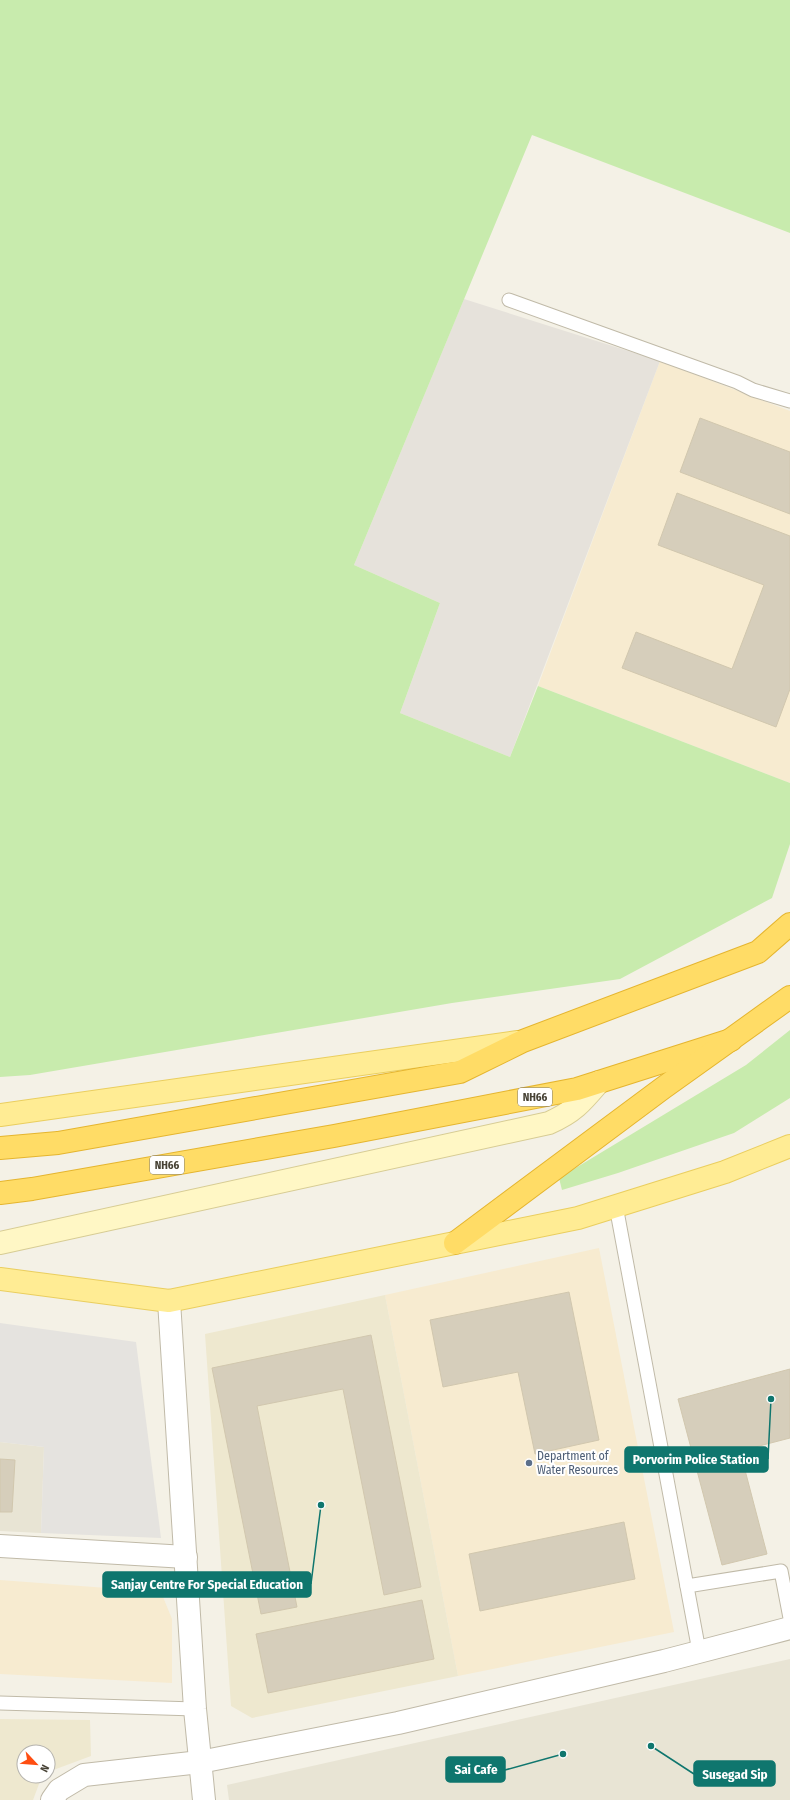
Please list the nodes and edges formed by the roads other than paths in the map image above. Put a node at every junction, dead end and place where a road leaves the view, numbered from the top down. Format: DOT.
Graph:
graph roads {
  1 [pos="509,300"];
  2 [pos="790,401"];
  3 [pos="790,924"];
  4 [pos="790,997"];
  5 [pos="731,1040"];
  6 [pos="523,1041"];
  7 [pos="599,1082"];
  8 [pos="0,1115"];
  9 [pos="790,1146"];
  10 [pos="0,1148"];
  11 [pos="0,1193"];
  12 [pos="616,1206"];
  13 [pos="0,1243"];
  14 [pos="455,1243"];
  15 [pos="0,1279"];
  16 [pos="169,1301"];
  17 [pos="0,1546"];
  18 [pos="186,1557"];
  19 [pos="687,1586"];
  20 [pos="790,1618"];
  21 [pos="790,1628"];
  22 [pos="699,1652"];
  23 [pos="0,1704"];
  24 [pos="195,1709"];
  25 [pos="200,1762"];
  26 [pos="52,1800"];
  27 [pos="204,1800"];
  1 -- 2 [label="lane"];
  3 -- 6 [label="highway"];
  4 -- 5 [label="highway, NH66"];
  5 -- 7 [label="highway, NH66"];
  5 -- 14 [label="highway"];
  6 -- 8 [label="main road"];
  6 -- 10 [label="highway"];
  7 -- 11 [label="highway, NH66"];
  7 -- 13 [label="street"];
  9 -- 12 [label="main road"];
  12 -- 14 [label="main road"];
  12 -- 19 [label="lane"];
  14 -- 16 [label="main road"];
  15 -- 16 [label="main road"];
  16 -- 18 [label="street"];
  17 -- 18 [label="street"];
  18 -- 24 [label="street"];
  19 -- 20 [label="lane"];
  19 -- 22 [label="lane"];
  21 -- 22 [label="street"];
  22 -- 25 [label="street"];
  23 -- 24 [label="lane"];
  24 -- 25 [label="street"];
  25 -- 26 [label="street"];
  25 -- 27 [label="street"];
}
